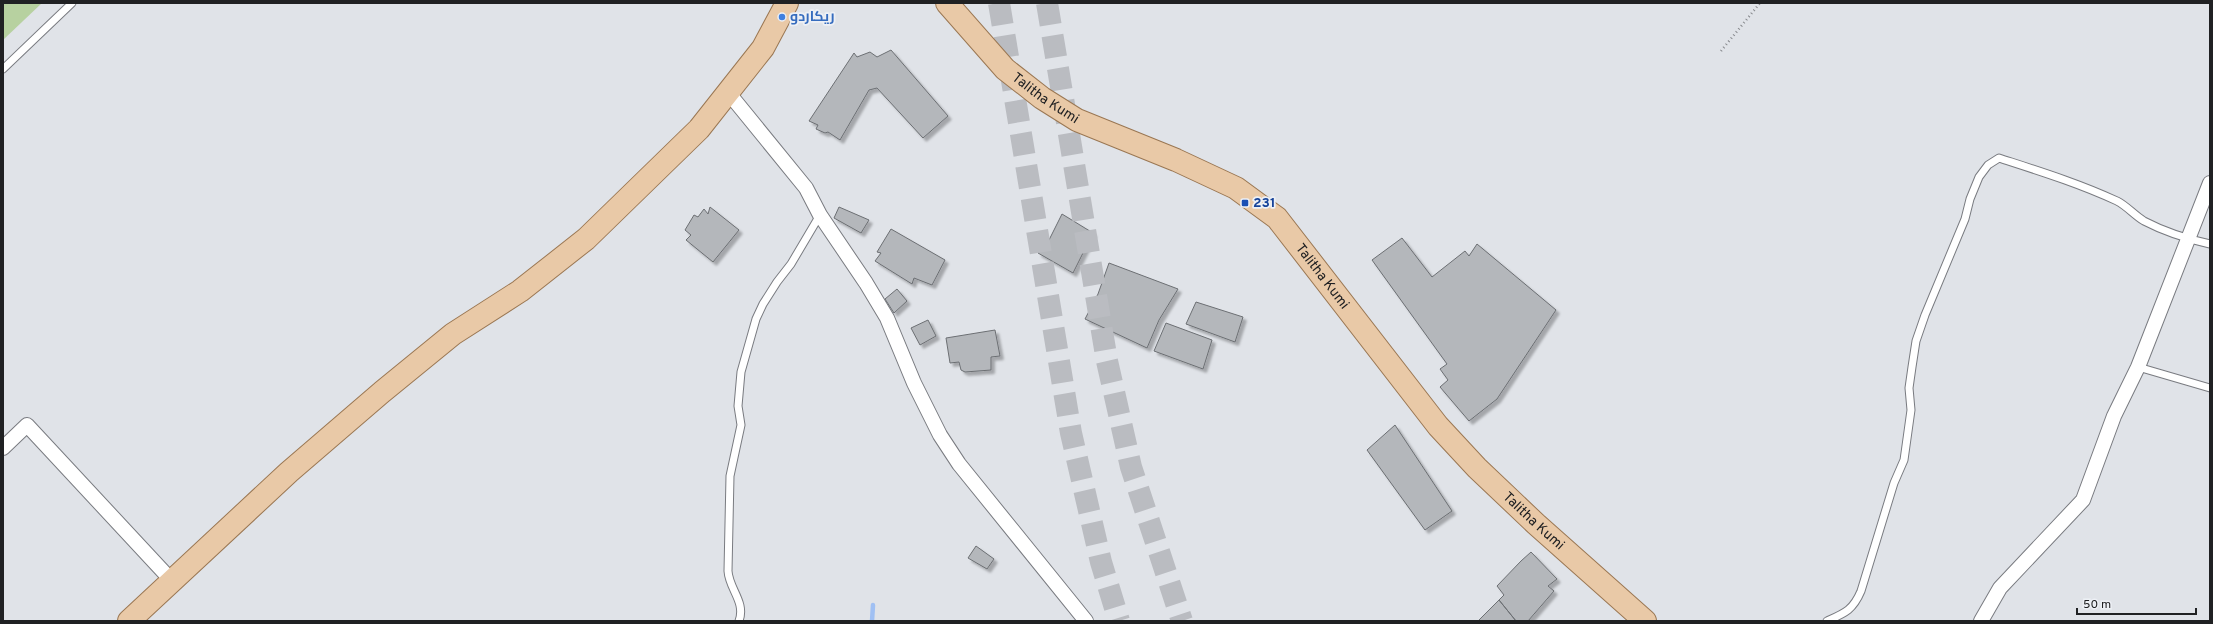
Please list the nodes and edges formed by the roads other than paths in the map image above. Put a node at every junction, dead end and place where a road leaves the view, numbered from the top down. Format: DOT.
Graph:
graph roads {
  1 [pos="72,3"];
  2 [pos="787,3"];
  3 [pos="947,3"];
  4 [pos="3,69"];
  5 [pos="727,90"];
  6 [pos="2210,183"];
  7 [pos="820,215"];
  8 [pos="2188,239"];
  9 [pos="2210,244"];
  10 [pos="2138,367"];
  11 [pos="2210,388"];
  12 [pos="3,448"];
  13 [pos="173,582"];
  14 [pos="129,621"];
  15 [pos="739,621"];
  16 [pos="1085,621"];
  17 [pos="1645,621"];
  18 [pos="1827,621"];
  19 [pos="1981,621"];
  1 -- 4 [label="lane"];
  2 -- 5 [label="main road"];
  3 -- 17 [label="main road, Talitha Kumi"];
  5 -- 7 [label="street"];
  5 -- 13 [label="main road"];
  6 -- 8 [label="street"];
  7 -- 15 [label="lane"];
  7 -- 16 [label="street"];
  8 -- 9 [label="lane"];
  8 -- 10 [label="street"];
  8 -- 18 [label="lane"];
  10 -- 11 [label="lane"];
  10 -- 19 [label="street"];
  12 -- 13 [label="street"];
  13 -- 14 [label="main road"];
}
